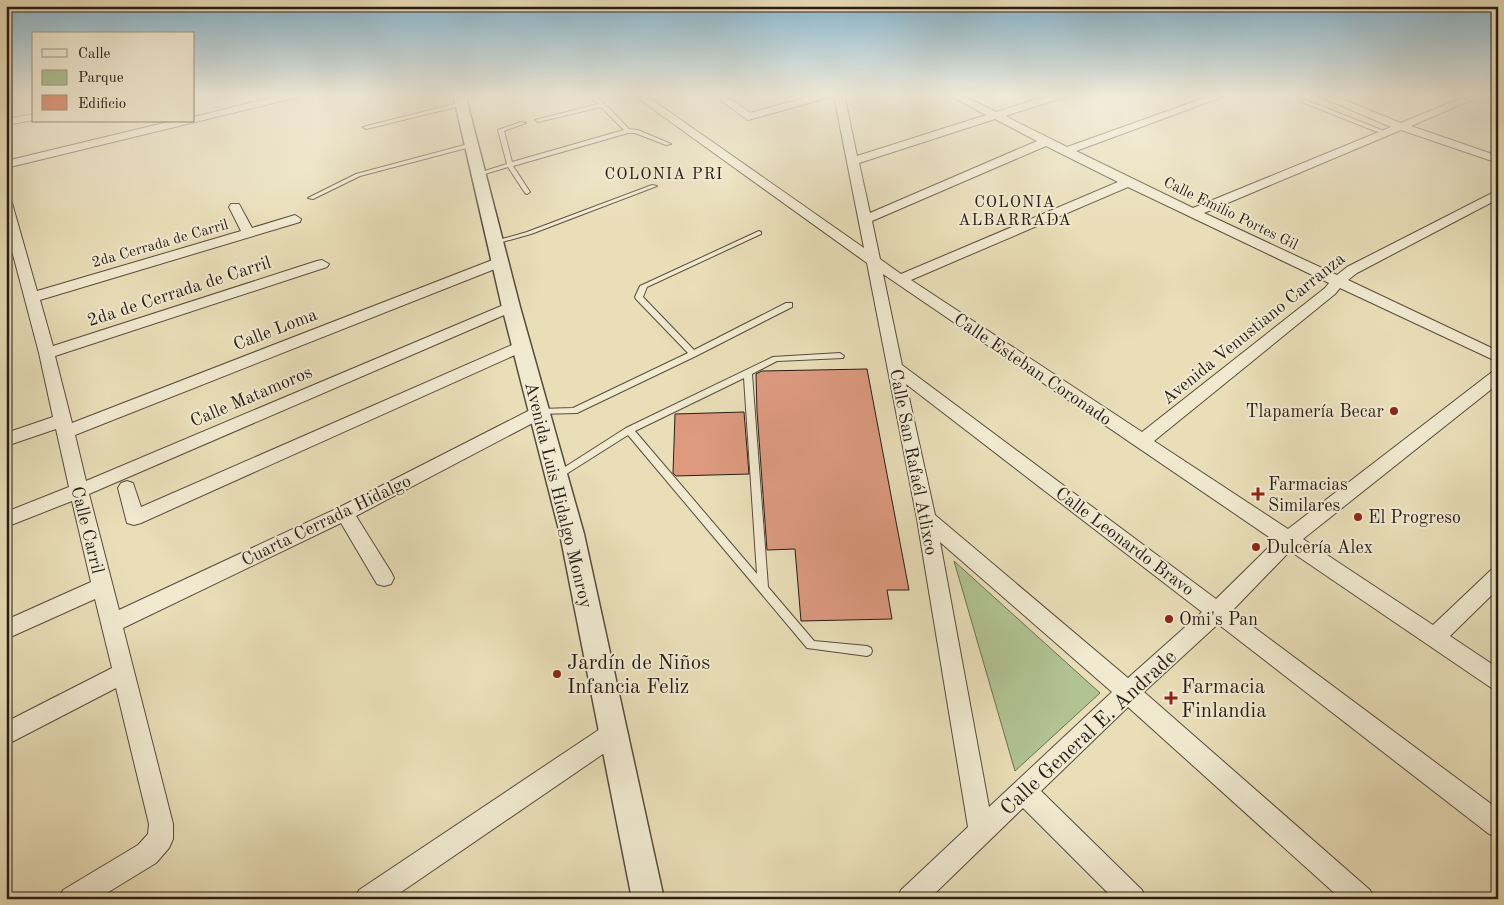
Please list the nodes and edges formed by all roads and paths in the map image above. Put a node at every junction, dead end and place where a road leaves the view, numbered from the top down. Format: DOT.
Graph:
graph roads {
  1 [pos="124,136"];
  2 [pos="471,136"];
  3 [pos="503,136"];
  4 [pos="610,136"];
  5 [pos="649,136"];
  6 [pos="697,136"];
  7 [pos="847,136"];
  8 [pos="932,136"];
  9 [pos="1037,136"];
  10 [pos="1107,136"];
  11 [pos="1381,136"];
  12 [pos="1429,136"];
  13 [pos="1047,141"];
  14 [pos="668,144"];
  15 [pos="472,145"];
  16 [pos="1066,151"];
  17 [pos="1498,160"];
  18 [pos="852,161"];
  19 [pos="6,165"];
  20 [pos="510,165"];
  21 [pos="478,174"];
  22 [pos="1128,182"];
  23 [pos="654,186"];
  24 [pos="528,192"];
  25 [pos="1498,194"];
  26 [pos="311,198"];
  27 [pos="6,203"];
  28 [pos="235,207"];
  29 [pos="1192,213"];
  30 [pos="295,219"];
  31 [pos="866,219"];
  32 [pos="759,233"];
  33 [pos="249,234"];
  34 [pos="498,252"];
  35 [pos="873,261"];
  36 [pos="322,264"];
  37 [pos="901,279"];
  38 [pos="1337,282"];
  39 [pos="33,297"];
  40 [pos="789,305"];
  41 [pos="511,307"];
  42 [pos="521,346"];
  43 [pos="47,352"];
  44 [pos="693,354"];
  45 [pos="840,356"];
  46 [pos="1498,357"];
  47 [pos="895,367"];
  48 [pos="748,372"];
  49 [pos="1498,376"];
  50 [pos="540,412"];
  51 [pos="64,426"];
  52 [pos="629,430"];
  53 [pos="6,440"];
  54 [pos="1141,442"];
  55 [pos="557,476"];
  56 [pos="127,488"];
  57 [pos="79,491"];
  58 [pos="345,512"];
  59 [pos="926,519"];
  60 [pos="6,520"];
  61 [pos="1288,540"];
  62 [pos="1498,576"];
  63 [pos="384,578"];
  64 [pos="102,587"];
  65 [pos="763,588"];
  66 [pos="1218,611"];
  67 [pos="112,624"];
  68 [pos="6,630"];
  69 [pos="1434,637"];
  70 [pos="867,651"];
  71 [pos="123,673"];
  72 [pos="1498,680"];
  73 [pos="1128,692"];
  74 [pos="614,733"];
  75 [pos="6,734"];
  76 [pos="1023,791"];
  77 [pos="1498,825"];
  78 [pos="981,832"];
  79 [pos="72,899"];
  80 [pos="368,899"];
  81 [pos="648,899"];
  82 [pos="910,899"];
  83 [pos="1133,899"];
  84 [pos="1362,899"];
  1 -- 19 [label="street"];
  2 -- 15 [label="street, Avenida Luis Hidalgo Monroy"];
  3 -- 20 [label="lane"];
  4 -- 20 [label="lane"];
  5 -- 14 [label="lane"];
  6 -- 35 [label="street, Calle Esteban Coronado"];
  7 -- 18 [label="street, Calle San Rafaél Atlixco"];
  8 -- 18 [label="street"];
  9 -- 13 [label="street, Calle Emilio Portes Gil"];
  10 -- 16 [label="street"];
  11 -- 29 [label="street"];
  12 -- 17 [label="street"];
  13 -- 16 [label="street, Calle Emilio Portes Gil"];
  13 -- 31 [label="street"];
  15 -- 21 [label="street, Avenida Luis Hidalgo Monroy"];
  15 -- 26 [label="lane"];
  16 -- 22 [label="street, Calle Emilio Portes Gil"];
  18 -- 31 [label="street, Calle San Rafaél Atlixco"];
  20 -- 21 [label="lane"];
  20 -- 24 [label="lane"];
  21 -- 34 [label="street, Avenida Luis Hidalgo Monroy"];
  22 -- 29 [label="street, Calle Emilio Portes Gil"];
  22 -- 37 [label="street"];
  23 -- 34 [label="lane"];
  25 -- 38 [label="street, Avenida Venustiano Carranza"];
  27 -- 39 [label="street, Calle Carril"];
  28 -- 33 [label="street"];
  29 -- 38 [label="street, Calle Emilio Portes Gil"];
  30 -- 33 [label="street, 2da Cerrada de Carril"];
  31 -- 35 [label="street, Calle San Rafaél Atlixco"];
  32 -- 44 [label="lane"];
  33 -- 39 [label="street, 2da Cerrada de Carril"];
  34 -- 41 [label="street, Avenida Luis Hidalgo Monroy"];
  34 -- 51 [label="street, Calle Loma"];
  35 -- 37 [label="street, Calle Esteban Coronado"];
  35 -- 47 [label="street, Calle San Rafaél Atlixco"];
  36 -- 43 [label="street, 2da de Cerrada de Carril"];
  37 -- 54 [label="street, Calle Esteban Coronado"];
  38 -- 46 [label="street, Calle Emilio Portes Gil"];
  38 -- 54 [label="street, Avenida Venustiano Carranza"];
  39 -- 43 [label="street, Calle Carril"];
  40 -- 44 [label="lane"];
  41 -- 42 [label="street, Avenida Luis Hidalgo Monroy"];
  41 -- 57 [label="street, Calle Matamoros"];
  42 -- 50 [label="street, Avenida Luis Hidalgo Monroy"];
  42 -- 56 [label="street"];
  43 -- 51 [label="street, Calle Carril"];
  44 -- 50 [label="lane"];
  45 -- 48 [label="lane"];
  47 -- 59 [label="street, Calle San Rafaél Atlixco"];
  47 -- 66 [label="street, Calle Leonardo Bravo"];
  48 -- 52 [label="lane"];
  48 -- 65 [label="lane"];
  49 -- 61 [label="street, Calle General E. Andrade"];
  50 -- 55 [label="street, Avenida Luis Hidalgo Monroy"];
  50 -- 58 [label="street, Cuarta Cerrada Hidalgo"];
  51 -- 53 [label="street, Calle Loma"];
  51 -- 57 [label="street, Calle Carril"];
  52 -- 55 [label="lane"];
  52 -- 65 [label="lane"];
  54 -- 61 [label="street, Calle Esteban Coronado"];
  55 -- 74 [label="street, Avenida Luis Hidalgo Monroy"];
  57 -- 60 [label="street, Calle Matamoros"];
  57 -- 64 [label="street, Calle Carril"];
  58 -- 63 [label="street"];
  58 -- 67 [label="street, Cuarta Cerrada Hidalgo"];
  59 -- 73 [label="street"];
  59 -- 78 [label="street, Calle San Rafaél Atlixco"];
  61 -- 66 [label="street, Calle General E. Andrade"];
  61 -- 69 [label="street, Calle Esteban Coronado"];
  62 -- 69 [label="street"];
  64 -- 67 [label="street, Calle Carril"];
  64 -- 68 [label="street"];
  65 -- 70 [label="lane"];
  66 -- 73 [label="street, Calle General E. Andrade"];
  66 -- 77 [label="street, Calle Leonardo Bravo"];
  67 -- 71 [label="street, Calle Carril"];
  69 -- 72 [label="street, Calle Esteban Coronado"];
  71 -- 75 [label="street"];
  71 -- 79 [label="street, Calle Carril"];
  73 -- 76 [label="street, Calle General E. Andrade"];
  73 -- 84 [label="street"];
  74 -- 80 [label="street"];
  74 -- 81 [label="street, Avenida Luis Hidalgo Monroy"];
  76 -- 78 [label="street, Calle General E. Andrade"];
  76 -- 83 [label="street"];
  78 -- 82 [label="street, Calle General E. Andrade"];
}
